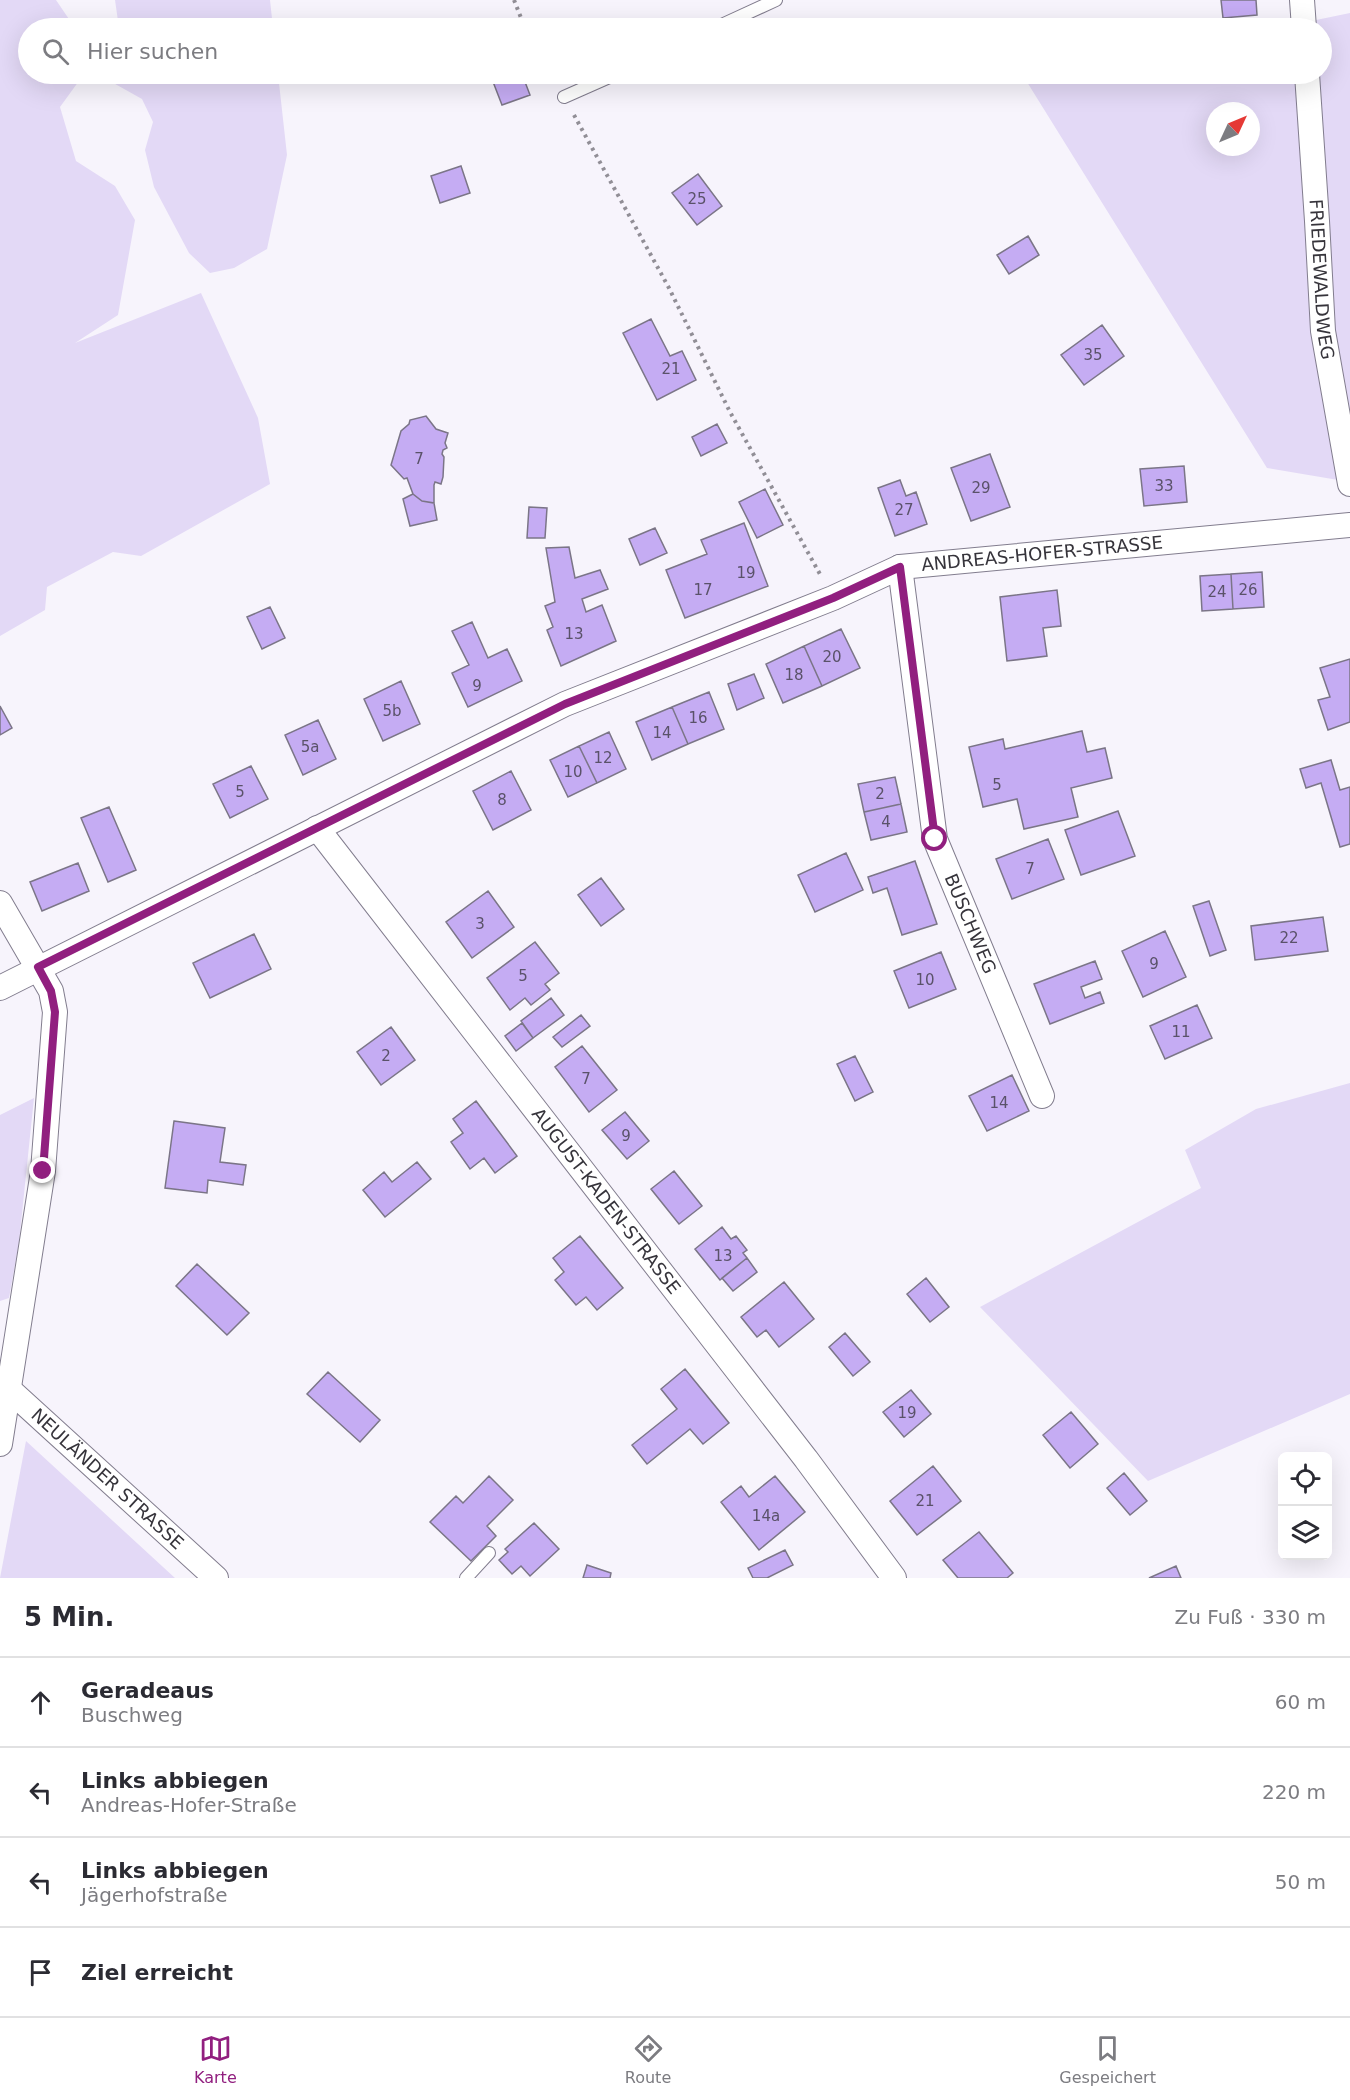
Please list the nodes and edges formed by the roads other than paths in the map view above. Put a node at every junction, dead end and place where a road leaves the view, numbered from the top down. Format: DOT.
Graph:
graph roads {
  1 [pos="776,0"];
  2 [pos="1302,0"];
  3 [pos="737,18"];
  4 [pos="1303,18"];
  5 [pos="593,84"];
  6 [pos="1308,84"];
  7 [pos="564,97"];
  8 [pos="1350,484"];
  9 [pos="1350,525"];
  10 [pos="900,567"];
  11 [pos="317,828"];
  12 [pos="0,903"];
  13 [pos="38,967"];
  14 [pos="0,988"];
  15 [pos="1042,1096"];
  16 [pos="5,1386"];
  17 [pos="0,1444"];
  18 [pos="489,1553"];
  19 [pos="216,1578"];
  20 [pos="466,1578"];
  21 [pos="894,1578"];
  1 -- 3 [label="lane"];
  2 -- 4 [label="street"];
  5 -- 7 [label="lane"];
  6 -- 8 [label="street, FRIEDEWALDWEG"];
  9 -- 10 [label="street, ANDREAS-HOFER-STRASSE"];
  10 -- 11 [label="street, ANDREAS-HOFER-STRASSE"];
  10 -- 15 [label="street, BUSCHWEG"];
  11 -- 13 [label="street, ANDREAS-HOFER-STRASSE"];
  11 -- 21 [label="street, AUGUST-KADEN-STRASSE"];
  12 -- 13 [label="street"];
  13 -- 14 [label="street, ANDREAS-HOFER-STRASSE"];
  13 -- 16 [label="street"];
  16 -- 17 [label="street"];
  16 -- 19 [label="street, NEULÄNDER STRASSE"];
  18 -- 20 [label="lane"];
}
